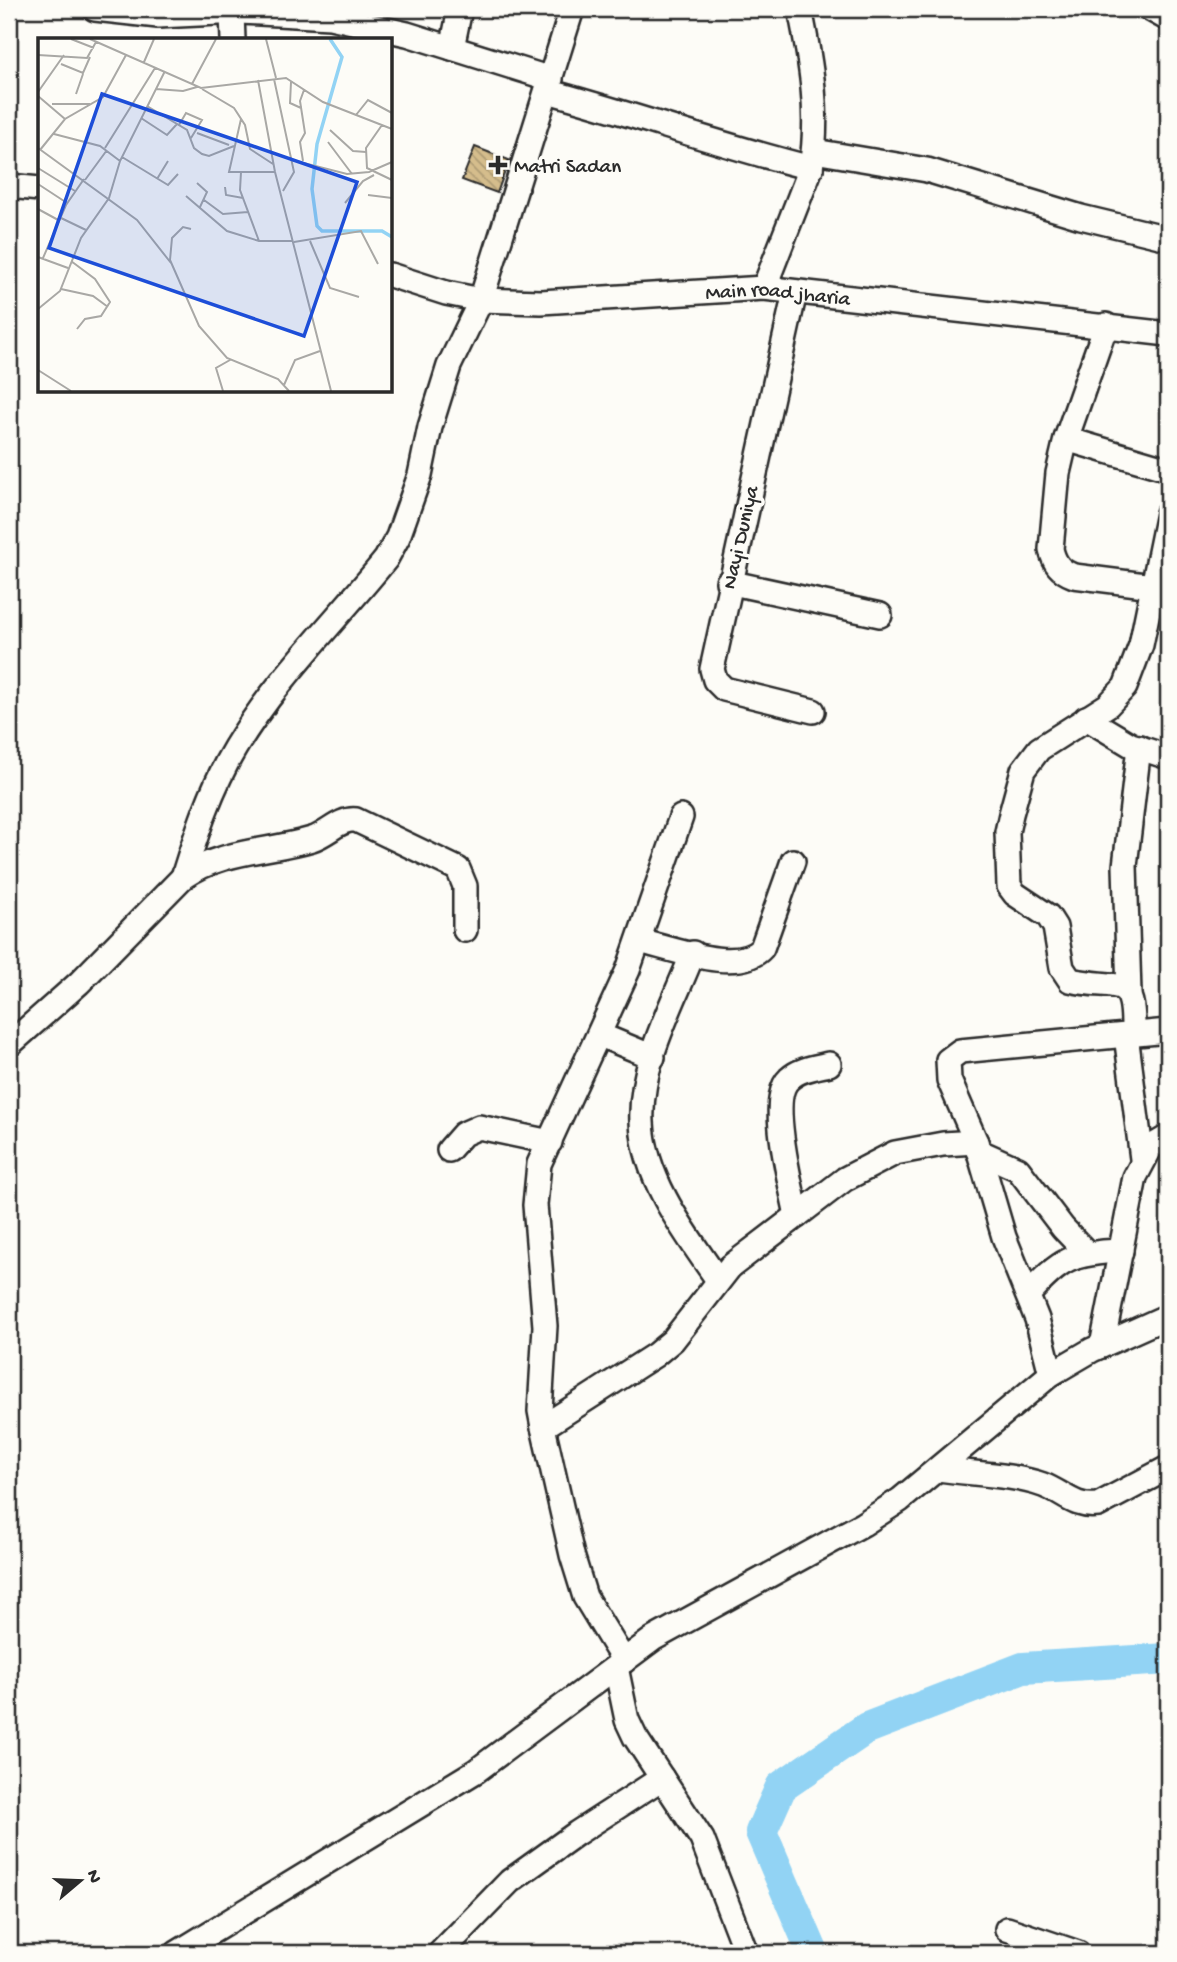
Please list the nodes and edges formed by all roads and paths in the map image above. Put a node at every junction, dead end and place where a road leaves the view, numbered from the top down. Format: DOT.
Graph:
graph roads {
  1 [pos="95,9"];
  2 [pos="460,9"];
  3 [pos="572,9"];
  4 [pos="800,9"];
  5 [pos="1150,9"];
  6 [pos="207,11"];
  7 [pos="232,13"];
  8 [pos="353,15"];
  9 [pos="1168,19"];
  10 [pos="233,38"];
  11 [pos="452,48"];
  12 [pos="549,85"];
  13 [pos="812,160"];
  14 [pos="9,186"];
  15 [pos="38,189"];
  16 [pos="1168,238"];
  17 [pos="392,276"];
  18 [pos="764,288"];
  19 [pos="794,292"];
  20 [pos="481,300"];
  21 [pos="1106,325"];
  22 [pos="1168,334"];
  23 [pos="1066,439"];
  24 [pos="1168,469"];
  25 [pos="1168,513"];
  26 [pos="728,582"];
  27 [pos="1157,597"];
  28 [pos="880,615"];
  29 [pos="813,711"];
  30 [pos="1086,718"];
  31 [pos="1139,747"];
  32 [pos="1168,757"];
  33 [pos="681,817"];
  34 [pos="793,861"];
  35 [pos="183,877"];
  36 [pos="464,930"];
  37 [pos="639,941"];
  38 [pos="693,953"];
  39 [pos="1129,993"];
  40 [pos="1168,1031"];
  41 [pos="1129,1034"];
  42 [pos="600,1035"];
  43 [pos="9,1045"];
  44 [pos="653,1057"];
  45 [pos="829,1064"];
  46 [pos="1168,1137"];
  47 [pos="550,1142"];
  48 [pos="977,1147"];
  49 [pos="449,1150"];
  50 [pos="1142,1159"];
  51 [pos="797,1216"];
  52 [pos="1121,1251"];
  53 [pos="1087,1253"];
  54 [pos="718,1280"];
  55 [pos="1028,1295"];
  56 [pos="1168,1316"];
  57 [pos="1102,1346"];
  58 [pos="1051,1374"];
  59 [pos="543,1427"];
  60 [pos="1168,1468"];
  61 [pos="938,1469"];
  62 [pos="620,1664"];
  63 [pos="662,1778"];
  64 [pos="1007,1929"];
  65 [pos="177,1953"];
  66 [pos="440,1953"];
  67 [pos="746,1953"];
  68 [pos="1078,1953"];
  1 -- 6 [label="street"];
  2 -- 11 [label="street"];
  3 -- 12 [label="street"];
  4 -- 13 [label="street"];
  5 -- 9 [label="street"];
  6 -- 7 [label="street"];
  7 -- 8 [label="street"];
  7 -- 10 [label="street"];
  8 -- 11 [label="street"];
  11 -- 12 [label="street"];
  12 -- 13 [label="street"];
  12 -- 20 [label="street"];
  13 -- 16 [label="street"];
  13 -- 18 [label="street"];
  14 -- 15 [label="street"];
  17 -- 20 [label="street, Main road jharia"];
  18 -- 19 [label="street, Main road jharia"];
  18 -- 20 [label="street, Main road jharia"];
  19 -- 21 [label="street, Main road jharia"];
  19 -- 26 [label="street, Nayi Duniya"];
  20 -- 35 [label="street"];
  21 -- 22 [label="street, Main road jharia"];
  21 -- 23 [label="street"];
  23 -- 24 [label="street"];
  23 -- 27 [label="street"];
  25 -- 27 [label="street"];
  26 -- 28 [label="street"];
  26 -- 29 [label="street, Nayi Duniya"];
  27 -- 30 [label="street"];
  30 -- 31 [label="street"];
  30 -- 39 [label="street"];
  31 -- 32 [label="street"];
  31 -- 39 [label="street"];
  33 -- 37 [label="street"];
  34 -- 38 [label="street"];
  35 -- 36 [label="street"];
  35 -- 43 [label="street"];
  37 -- 38 [label="street"];
  37 -- 42 [label="street"];
  38 -- 44 [label="street"];
  39 -- 41 [label="street"];
  40 -- 41 [label="street"];
  41 -- 48 [label="street"];
  41 -- 50 [label="street"];
  42 -- 44 [label="street"];
  42 -- 47 [label="street"];
  44 -- 54 [label="street"];
  45 -- 51 [label="street"];
  46 -- 50 [label="street"];
  47 -- 49 [label="street"];
  47 -- 59 [label="street"];
  48 -- 51 [label="street"];
  48 -- 53 [label="street"];
  48 -- 55 [label="street"];
  50 -- 52 [label="street"];
  51 -- 54 [label="street"];
  52 -- 53 [label="street"];
  52 -- 57 [label="street"];
  53 -- 55 [label="street"];
  54 -- 59 [label="street"];
  55 -- 58 [label="street"];
  56 -- 57 [label="street"];
  57 -- 58 [label="street"];
  58 -- 61 [label="street"];
  59 -- 62 [label="street"];
  60 -- 61 [label="street"];
  61 -- 62 [label="street"];
  62 -- 63 [label="street"];
  62 -- 65 [label="street"];
  63 -- 66 [label="street"];
  63 -- 67 [label="street"];
  64 -- 68 [label="street"];
}
